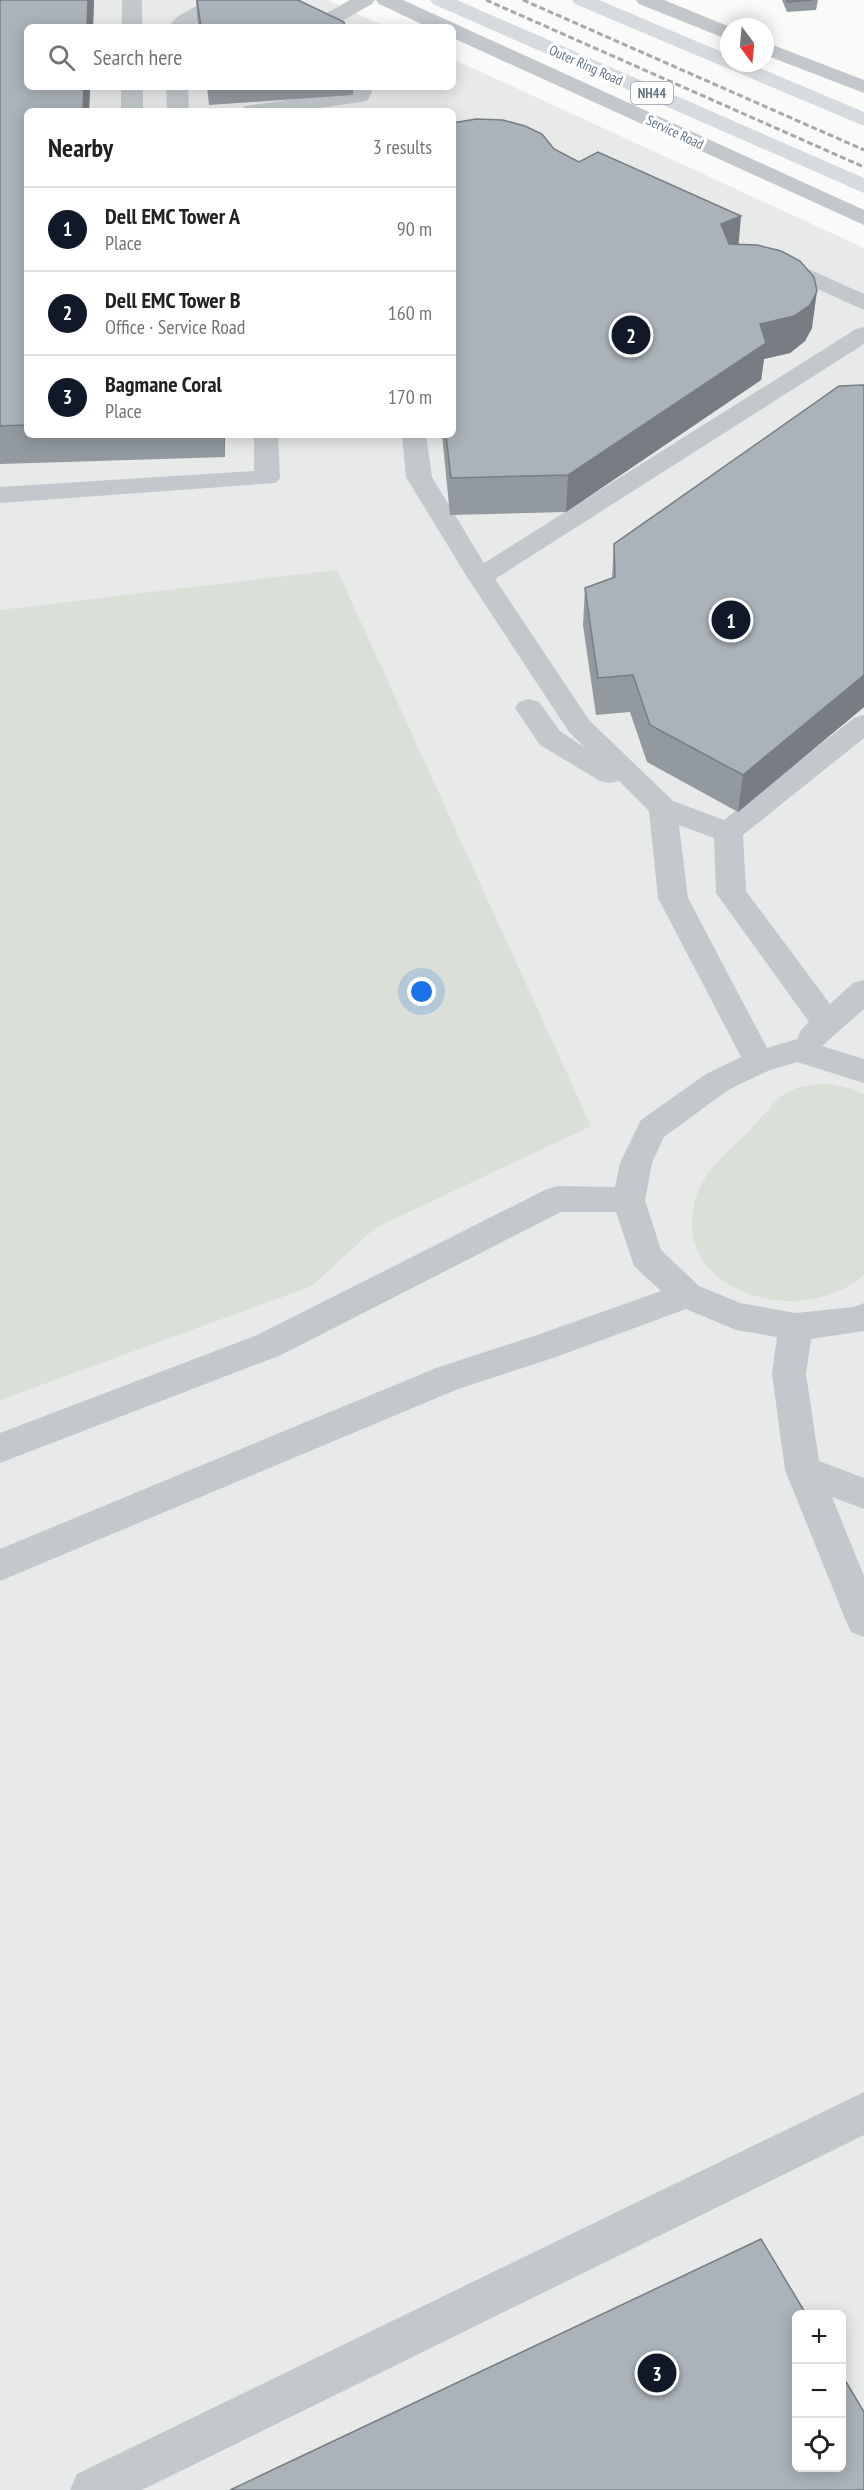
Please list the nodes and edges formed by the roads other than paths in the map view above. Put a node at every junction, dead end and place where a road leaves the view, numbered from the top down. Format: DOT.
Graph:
graph roads {
  1 [pos="132,0"];
  2 [pos="221,0"];
  3 [pos="365,0"];
  4 [pos="386,0"];
  5 [pos="440,0"];
  6 [pos="582,0"];
  7 [pos="646,0"];
  8 [pos="132,24"];
  9 [pos="181,24"];
  10 [pos="321,24"];
  11 [pos="438,24"];
  12 [pos="720,30"];
  13 [pos="456,31"];
  14 [pos="774,52"];
  15 [pos="720,59"];
  16 [pos="750,72"];
  17 [pos="864,87"];
  18 [pos="132,90"];
  19 [pos="177,90"];
  20 [pos="362,90"];
  21 [pos="132,108"];
  22 [pos="178,108"];
  23 [pos="274,108"];
  24 [pos="864,120"];
  25 [pos="864,186"];
  26 [pos="864,218"];
  27 [pos="757,253"];
  28 [pos="864,303"];
  29 [pos="864,334"];
  30 [pos="266,438"];
  31 [pos="414,438"];
  32 [pos="0,495"];
  33 [pos="480,577"];
  34 [pos="529,708"];
  35 [pos="864,724"];
  36 [pos="620,767"];
  37 [pos="663,808"];
  38 [pos="728,832"];
  39 [pos="864,991"];
  40 [pos="828,1025"];
  41 [pos="797,1050"];
  42 [pos="759,1062"];
  43 [pos="864,1071"];
  44 [pos="629,1200"];
  45 [pos="687,1295"];
  46 [pos="864,1317"];
  47 [pos="796,1327"];
  48 [pos="0,1448"];
  49 [pos="803,1470"];
  50 [pos="864,1494"];
  51 [pos="0,1565"];
  52 [pos="864,1621"];
  53 [pos="864,2113"];
  54 [pos="93,2490"];
  1 -- 8 [label="street"];
  2 -- 9 [label="street"];
  3 -- 10 [label="street"];
  4 -- 11 [label="street"];
  5 -- 25 [label="highway, Outer Ring Road / NH44"];
  6 -- 15 [label="highway"];
  7 -- 12 [label="street"];
  13 -- 26 [label="street, Service Road"];
  14 -- 17 [label="street"];
  16 -- 24 [label="highway"];
  18 -- 21 [label="street"];
  19 -- 22 [label="street"];
  20 -- 23 [label="street"];
  27 -- 28 [label="street"];
  29 -- 33 [label="street"];
  30 -- 32 [label="street"];
  31 -- 33 [label="street"];
  33 -- 36 [label="street"];
  34 -- 36 [label="street"];
  35 -- 38 [label="street"];
  36 -- 37 [label="street"];
  37 -- 38 [label="street"];
  37 -- 42 [label="street"];
  38 -- 40 [label="street"];
  39 -- 40 [label="street"];
  40 -- 41 [label="street"];
  41 -- 42 [label="street"];
  41 -- 43 [label="street"];
  42 -- 44 [label="street"];
  44 -- 45 [label="street"];
  44 -- 48 [label="street"];
  45 -- 47 [label="street"];
  45 -- 51 [label="street"];
  46 -- 47 [label="street"];
  47 -- 49 [label="street"];
  49 -- 50 [label="street"];
  49 -- 52 [label="street"];
  53 -- 54 [label="street"];
}
